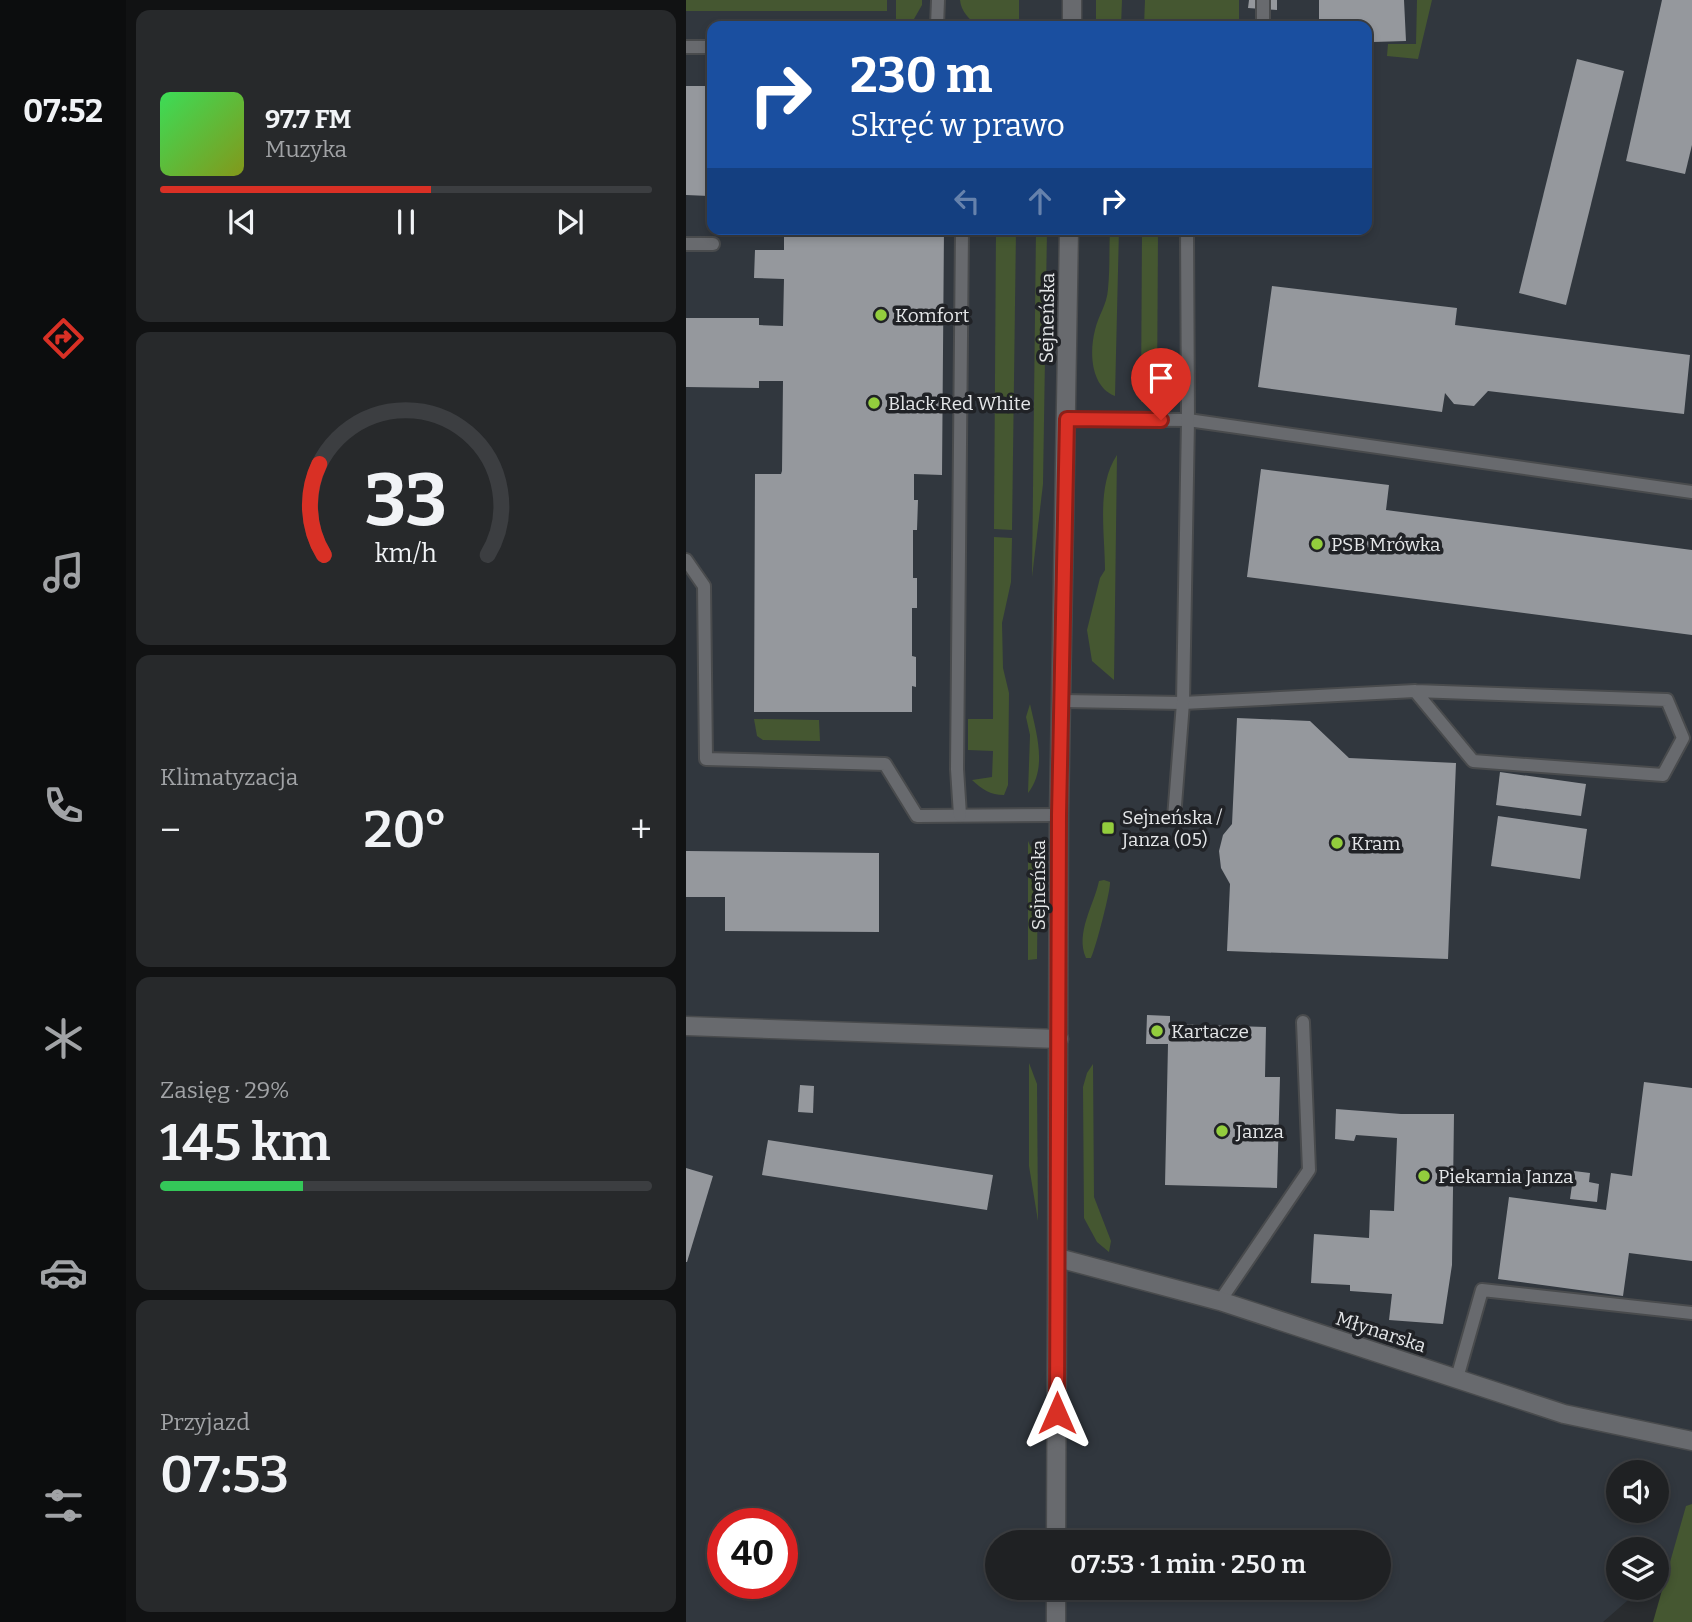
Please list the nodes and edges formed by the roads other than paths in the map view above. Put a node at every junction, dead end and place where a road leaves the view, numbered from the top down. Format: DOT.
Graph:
graph roads {
  1 [pos="938,0"];
  2 [pos="1072,0"];
  3 [pos="1263,0"];
  4 [pos="937,21"];
  5 [pos="1072,21"];
  6 [pos="1263,21"];
  7 [pos="686,47"];
  8 [pos="707,47"];
  9 [pos="962,235"];
  10 [pos="1069,235"];
  11 [pos="1187,235"];
  12 [pos="686,244"];
  13 [pos="713,244"];
  14 [pos="1067,419"];
  15 [pos="1188,420"];
  16 [pos="1692,492"];
  17 [pos="686,561"];
  18 [pos="1415,691"];
  19 [pos="1063,701"];
  20 [pos="1183,703"];
  21 [pos="960,815"];
  22 [pos="1059,815"];
  23 [pos="1174,818"];
  24 [pos="1303,1022"];
  25 [pos="686,1026"];
  26 [pos="1059,1039"];
  27 [pos="1058,1258"];
  28 [pos="1220,1301"];
  29 [pos="1692,1313"];
  30 [pos="1457,1378"];
  31 [pos="1692,1441"];
  32 [pos="1056,1530"];
  33 [pos="1056,1600"];
  34 [pos="1056,1622"];
  1 -- 4 [label="lane"];
  2 -- 5 [label="street"];
  3 -- 6 [label="lane"];
  7 -- 8 [label="lane"];
  9 -- 21 [label="lane"];
  10 -- 14 [label="street, Sejneńska"];
  11 -- 15 [label="lane"];
  12 -- 13 [label="lane"];
  14 -- 15 [label="lane"];
  14 -- 19 [label="street, Sejneńska"];
  15 -- 16 [label="lane"];
  15 -- 20 [label="lane"];
  17 -- 21 [label="lane"];
  18 -- 18 [label="lane"];
  18 -- 20 [label="lane"];
  19 -- 20 [label="lane"];
  19 -- 22 [label="street, Sejneńska"];
  20 -- 23 [label="lane"];
  21 -- 22 [label="lane"];
  22 -- 26 [label="street, Sejneńska"];
  24 -- 28 [label="lane"];
  25 -- 26 [label="street"];
  26 -- 27 [label="street, Sejneńska"];
  27 -- 28 [label="street, Młynarska"];
  27 -- 32 [label="street, Sejneńska"];
  28 -- 30 [label="street, Młynarska"];
  29 -- 30 [label="lane"];
  30 -- 31 [label="street, Młynarska"];
  33 -- 34 [label="street"];
}
